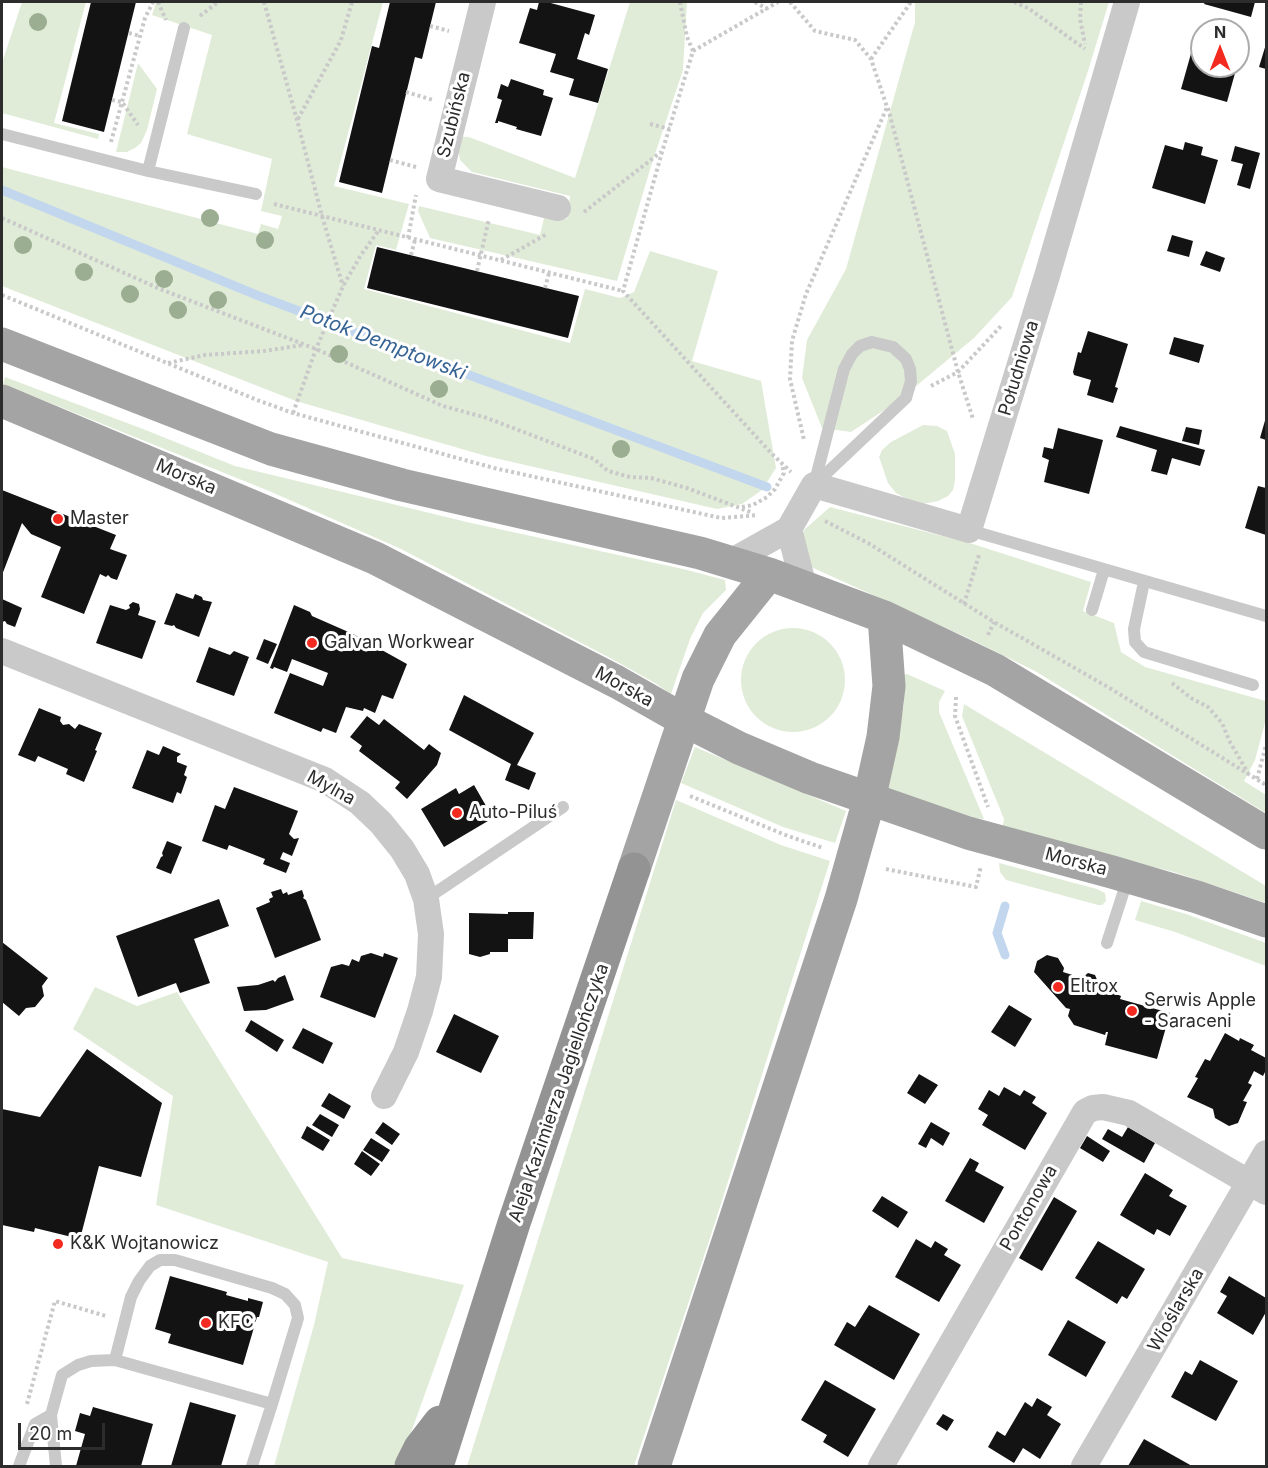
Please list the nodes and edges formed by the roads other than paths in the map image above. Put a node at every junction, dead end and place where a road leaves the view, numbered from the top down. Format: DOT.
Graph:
graph roads {
  1 [pos="483,2"];
  2 [pos="1127,2"];
  3 [pos="184,28"];
  4 [pos="2,134"];
  5 [pos="148,171"];
  6 [pos="256,194"];
  7 [pos="558,208"];
  8 [pos="2,344"];
  9 [pos="2,401"];
  10 [pos="814,485"];
  11 [pos="789,529"];
  12 [pos="969,530"];
  13 [pos="730,562"];
  14 [pos="1104,570"];
  15 [pos="769,574"];
  16 [pos="1144,582"];
  17 [pos="804,587"];
  18 [pos="1092,610"];
  19 [pos="1266,616"];
  20 [pos="884,617"];
  21 [pos="2,651"];
  22 [pos="1253,686"];
  23 [pos="684,720"];
  24 [pos="869,800"];
  25 [pos="562,807"];
  26 [pos="1266,832"];
  27 [pos="634,869"];
  28 [pos="1128,877"];
  29 [pos="426,899"];
  30 [pos="1266,921"];
  31 [pos="1107,943"];
  32 [pos="384,1096"];
  33 [pos="1266,1153"];
  34 [pos="1258,1187"];
  35 [pos="115,1360"];
  36 [pos="459,1396"];
  37 [pos="272,1404"];
  38 [pos="51,1415"];
  39 [pos="20,1467"];
  40 [pos="56,1467"];
  41 [pos="252,1467"];
  42 [pos="411,1467"];
  43 [pos="437,1467"];
  44 [pos="654,1467"];
  45 [pos="881,1467"];
  46 [pos="1084,1467"];
  1 -- 7 [label="street, Szubińska"];
  2 -- 12 [label="street, Południowa"];
  3 -- 5 [label="lane"];
  4 -- 5 [label="lane"];
  5 -- 6 [label="lane"];
  8 -- 13 [label="main road"];
  9 -- 23 [label="main road, Morska"];
  10 -- 10 [label="lane"];
  10 -- 11 [label="street"];
  10 -- 12 [label="street"];
  11 -- 13 [label="street"];
  11 -- 17 [label="street"];
  12 -- 14 [label="lane"];
  13 -- 15 [label="main road"];
  14 -- 16 [label="lane"];
  14 -- 18 [label="lane"];
  15 -- 17 [label="main road"];
  15 -- 23 [label="main road, Aleja Kazimierza Jagiellończyka"];
  16 -- 19 [label="lane"];
  16 -- 22 [label="lane"];
  17 -- 20 [label="main road"];
  20 -- 24 [label="main road"];
  20 -- 26 [label="main road"];
  21 -- 29 [label="street, Mylna"];
  23 -- 24 [label="main road, Morska"];
  23 -- 27 [label="main road, Aleja Kazimierza Jagiellończyka"];
  24 -- 28 [label="main road, Morska"];
  24 -- 44 [label="main road"];
  25 -- 29 [label="lane"];
  27 -- 36 [label="highway, Aleja Kazimierza Jagiellończyka"];
  28 -- 30 [label="main road, Morska"];
  28 -- 31 [label="lane"];
  29 -- 32 [label="street, Mylna"];
  33 -- 34 [label="street, Wioślarska"];
  34 -- 45 [label="street, Pontonowa"];
  34 -- 46 [label="street, Wioślarska"];
  35 -- 37 [label="lane"];
  35 -- 37 [label="lane"];
  35 -- 38 [label="lane"];
  36 -- 42 [label="highway"];
  36 -- 43 [label="highway, Aleja Kazimierza Jagiellończyka"];
  37 -- 41 [label="lane"];
  38 -- 39 [label="lane"];
  38 -- 40 [label="lane"];
}
